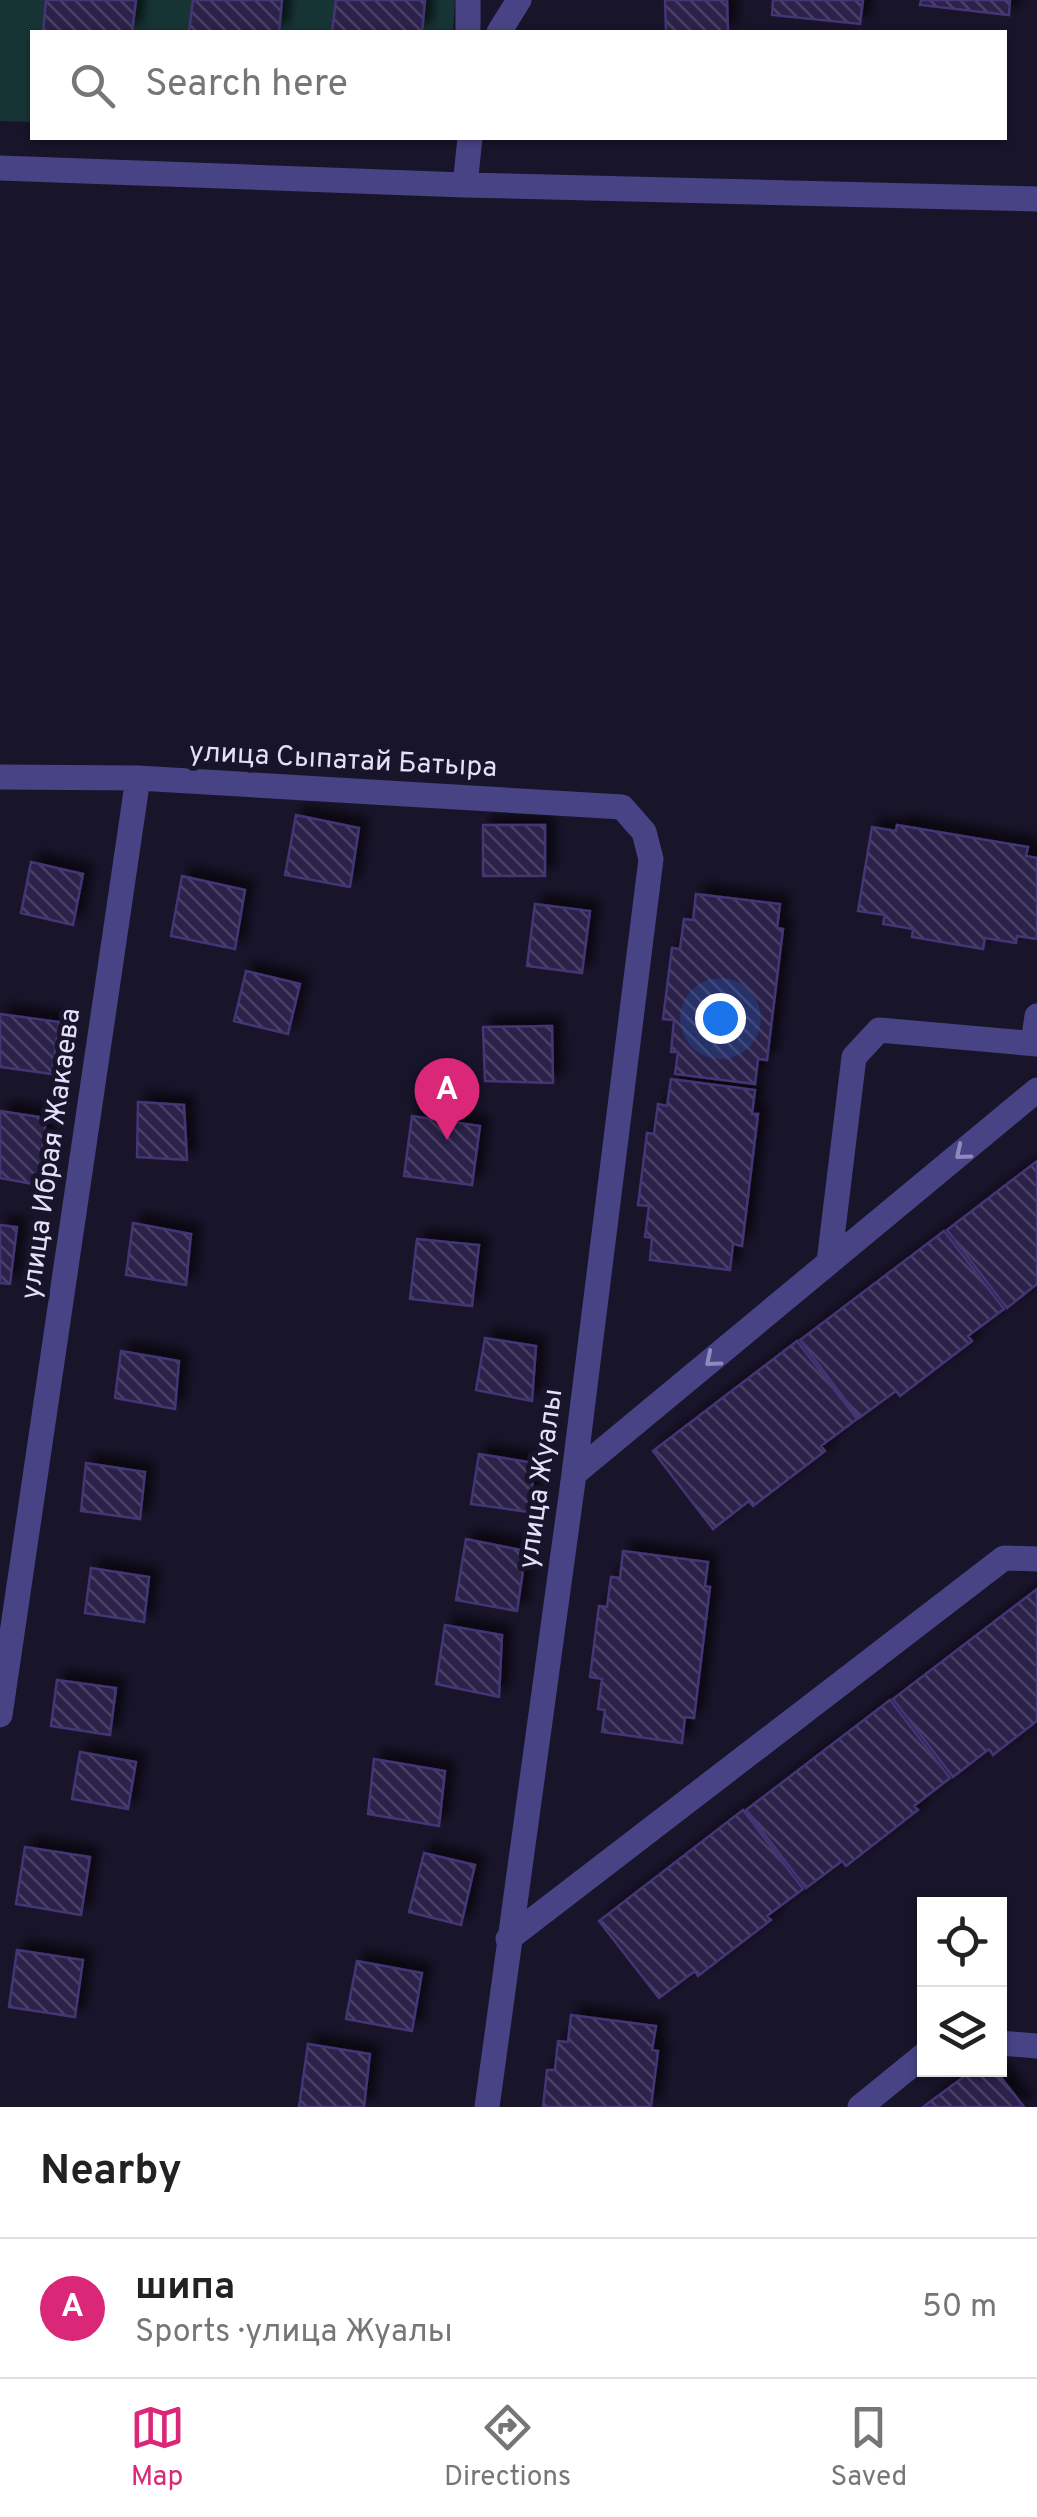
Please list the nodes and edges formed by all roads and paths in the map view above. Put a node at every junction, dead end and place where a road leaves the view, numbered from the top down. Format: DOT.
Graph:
graph roads {
  1 [pos="468,0"];
  2 [pos="520,0"];
  3 [pos="468,30"];
  4 [pos="499,30"];
  5 [pos="470,140"];
  6 [pos="0,168"];
  7 [pos="465,185"];
  8 [pos="1037,199"];
  9 [pos="0,776"];
  10 [pos="138,778"];
  11 [pos="651,859"];
  12 [pos="1037,1016"];
  13 [pos="1035,1044"];
  14 [pos="1037,1090"];
  15 [pos="829,1262"];
  16 [pos="574,1474"];
  17 [pos="1037,1559"];
  18 [pos="0,1716"];
  19 [pos="508,1938"];
  20 [pos="1007,2044"];
  21 [pos="1037,2046"];
  22 [pos="917,2061"];
  23 [pos="486,2107"];
  24 [pos="860,2107"];
  1 -- 3 [label="street"];
  2 -- 4 [label="street"];
  5 -- 7 [label="street"];
  6 -- 7 [label="street"];
  7 -- 8 [label="street"];
  9 -- 10 [label="street, улица Сыпатай Батыра"];
  10 -- 11 [label="street, улица Сыпатай Батыра"];
  10 -- 18 [label="street, улица Ибрая Жакаева"];
  11 -- 16 [label="street, улица Жуалы"];
  12 -- 13 [label="street"];
  13 -- 15 [label="street"];
  14 -- 15 [label="street, one-way"];
  15 -- 16 [label="street, one-way"];
  16 -- 19 [label="street, улица Жуалы"];
  17 -- 19 [label="street"];
  19 -- 23 [label="street, улица Жуалы"];
  20 -- 21 [label="street"];
  22 -- 24 [label="street"];
}
